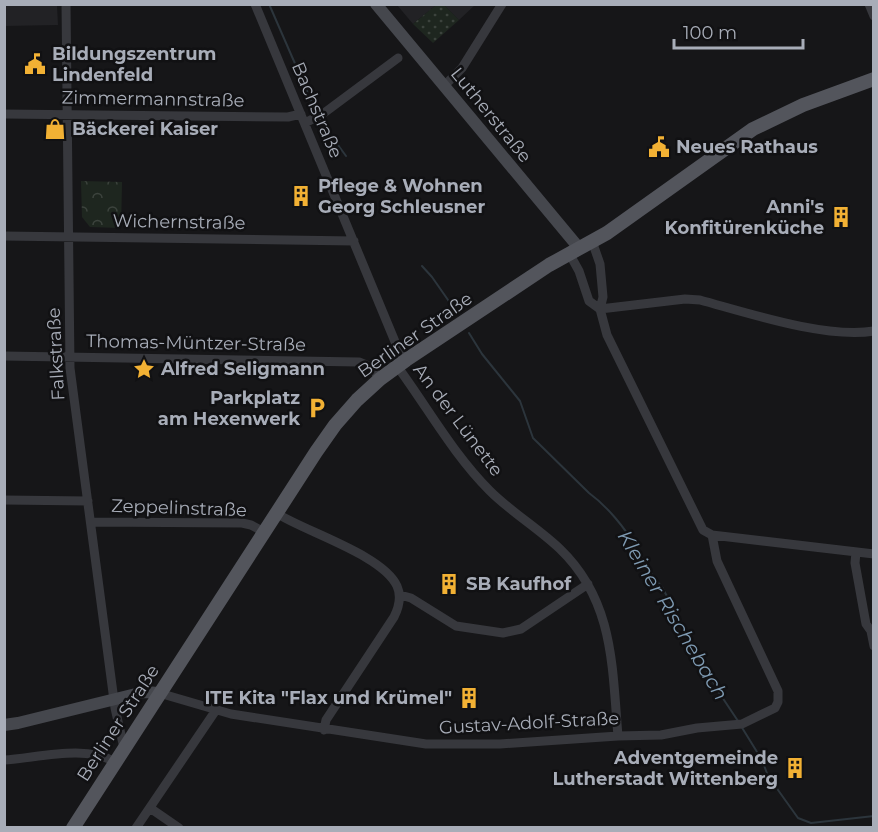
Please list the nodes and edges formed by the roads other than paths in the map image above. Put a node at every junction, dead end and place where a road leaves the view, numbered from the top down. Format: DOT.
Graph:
graph roads {
  1 [pos="66,4"];
  2 [pos="255,4"];
  3 [pos="376,4"];
  4 [pos="502,4"];
  5 [pos="869,4"];
  6 [pos="873,16"];
  7 [pos="398,58"];
  8 [pos="873,78"];
  9 [pos="444,86"];
  10 [pos="4,114"];
  11 [pos="68,115"];
  12 [pos="303,119"];
  13 [pos="4,236"];
  14 [pos="69,237"];
  15 [pos="354,241"];
  16 [pos="580,247"];
  17 [pos="600,309"];
  18 [pos="873,331"];
  19 [pos="4,356"];
  20 [pos="70,357"];
  21 [pos="401,363"];
  22 [pos="380,379"];
  23 [pos="4,500"];
  24 [pos="88,501"];
  25 [pos="276,513"];
  26 [pos="91,522"];
  27 [pos="264,532"];
  28 [pos="712,535"];
  29 [pos="856,552"];
  30 [pos="873,554"];
  31 [pos="588,584"];
  32 [pos="400,595"];
  33 [pos="873,646"];
  34 [pos="159,693"];
  35 [pos="115,700"];
  36 [pos="216,710"];
  37 [pos="4,725"];
  38 [pos="324,729"];
  39 [pos="618,736"];
  40 [pos="124,748"];
  41 [pos="4,760"];
  42 [pos="115,762"];
  43 [pos="150,808"];
  44 [pos="73,828"];
  45 [pos="136,828"];
  46 [pos="179,828"];
  1 -- 11 [label="street, Falkstraße"];
  2 -- 12 [label="street, Bachstraße"];
  3 -- 9 [label="street, Lutherstraße"];
  4 -- 9 [label="street"];
  5 -- 6 [label="street"];
  7 -- 12 [label="street, Zimmermannstraße"];
  8 -- 16 [label="main road, Berliner Straße"];
  9 -- 16 [label="street, Lutherstraße"];
  10 -- 11 [label="street, Zimmermannstraße"];
  11 -- 12 [label="street, Zimmermannstraße"];
  11 -- 14 [label="street, Falkstraße"];
  12 -- 15 [label="street, Bachstraße"];
  13 -- 14 [label="street, Wichernstraße"];
  14 -- 15 [label="street, Wichernstraße"];
  14 -- 20 [label="street, Falkstraße"];
  15 -- 21 [label="street, Bachstraße"];
  16 -- 17 [label="street"];
  16 -- 17 [label="street"];
  16 -- 21 [label="main road, Berliner Straße"];
  17 -- 18 [label="street"];
  17 -- 28 [label="street"];
  19 -- 20 [label="street, Thomas-Müntzer-Straße"];
  20 -- 22 [label="street, Thomas-Müntzer-Straße"];
  20 -- 24 [label="street, Falkstraße"];
  21 -- 22 [label="main road, Berliner Straße"];
  21 -- 31 [label="street, An der Lünette"];
  22 -- 25 [label="main road, Berliner Straße"];
  23 -- 24 [label="street"];
  24 -- 26 [label="street, Falkstraße"];
  25 -- 27 [label="main road, Berliner Straße"];
  25 -- 32 [label="street"];
  26 -- 27 [label="street, Zeppelinstraße"];
  26 -- 35 [label="street, Falkstraße"];
  27 -- 34 [label="main road, Berliner Straße"];
  28 -- 29 [label="street"];
  28 -- 39 [label="street, Gustav-Adolf-Straße"];
  29 -- 30 [label="street"];
  29 -- 33 [label="street"];
  31 -- 32 [label="street"];
  31 -- 39 [label="street, An der Lünette"];
  32 -- 38 [label="street"];
  34 -- 35 [label="street"];
  34 -- 36 [label="street, Gustav-Adolf-Straße"];
  34 -- 40 [label="main road, Berliner Straße"];
  35 -- 37 [label="street"];
  35 -- 40 [label="street, Falkstraße"];
  36 -- 38 [label="street, Gustav-Adolf-Straße"];
  36 -- 43 [label="street"];
  38 -- 39 [label="street, Gustav-Adolf-Straße"];
  40 -- 42 [label="main road, Berliner Straße"];
  41 -- 42 [label="street"];
  42 -- 44 [label="main road, Berliner Straße"];
  43 -- 45 [label="street"];
  43 -- 46 [label="street"];
}
